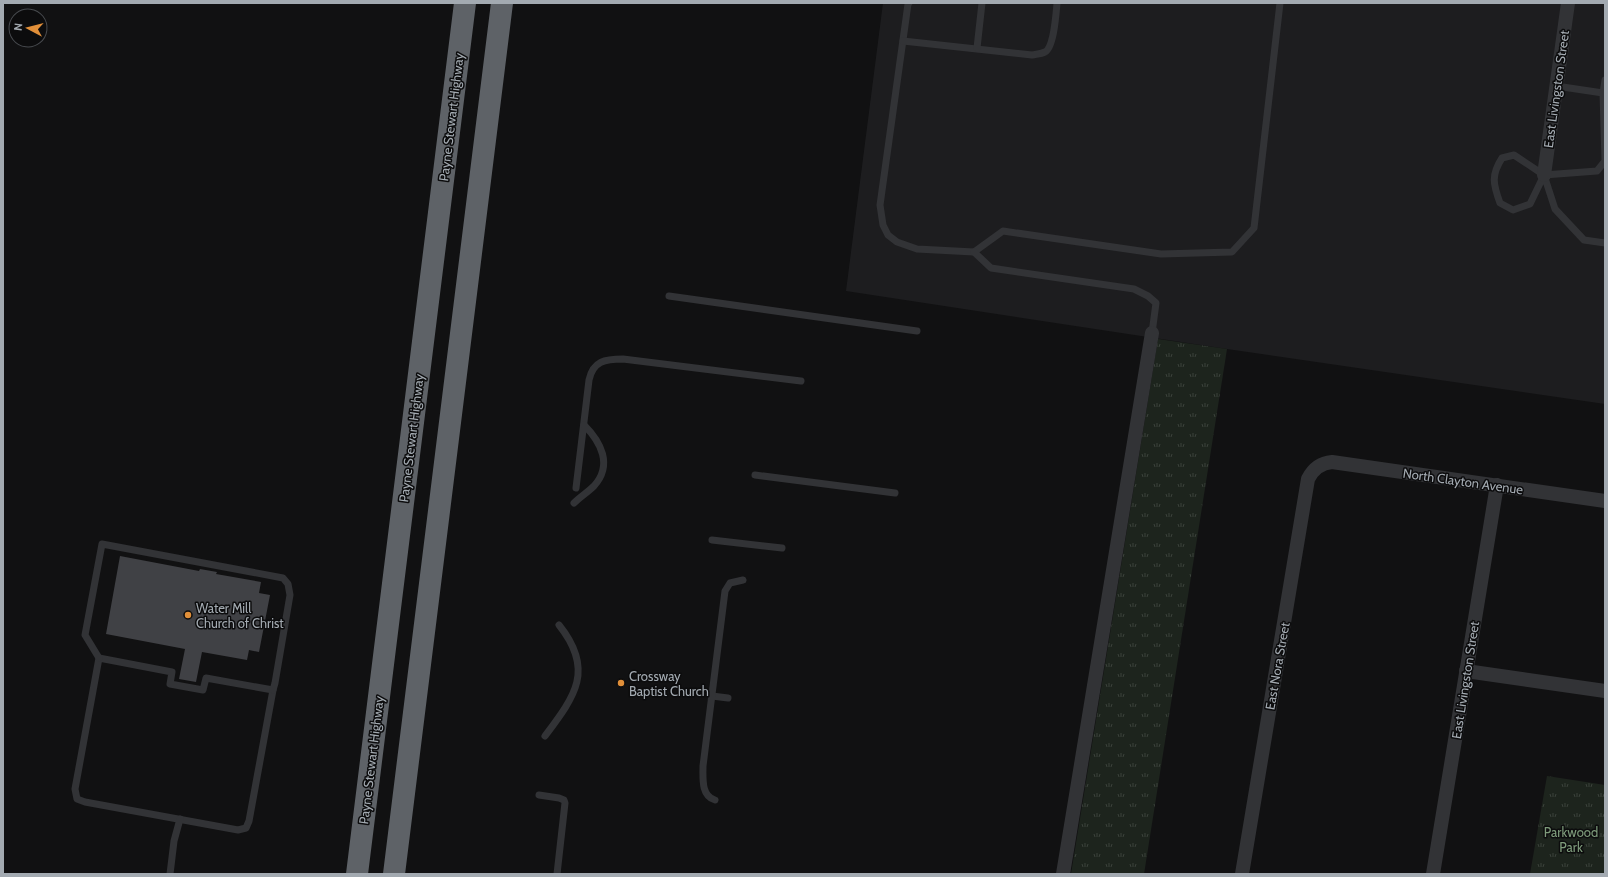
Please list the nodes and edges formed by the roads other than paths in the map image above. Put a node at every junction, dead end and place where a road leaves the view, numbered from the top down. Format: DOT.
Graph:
graph roads {
  1 [pos="465,3"];
  2 [pos="502,3"];
  3 [pos="909,3"];
  4 [pos="982,3"];
  5 [pos="1057,3"];
  6 [pos="1280,3"];
  7 [pos="1568,3"];
  8 [pos="903,40"];
  9 [pos="977,48"];
  10 [pos="1605,80"];
  11 [pos="1556,86"];
  12 [pos="1603,93"];
  13 [pos="1544,175"];
  14 [pos="1605,243"];
  15 [pos="974,252"];
  16 [pos="669,296"];
  17 [pos="917,331"];
  18 [pos="1152,333"];
  19 [pos="801,380"];
  20 [pos="584,425"];
  21 [pos="1322,464"];
  22 [pos="755,475"];
  23 [pos="1497,485"];
  24 [pos="576,488"];
  25 [pos="895,493"];
  26 [pos="1605,501"];
  27 [pos="574,502"];
  28 [pos="712,540"];
  29 [pos="782,548"];
  30 [pos="743,580"];
  31 [pos="559,625"];
  32 [pos="99,658"];
  33 [pos="1466,670"];
  34 [pos="172,672"];
  35 [pos="180,672"];
  36 [pos="198,675"];
  37 [pos="206,678"];
  38 [pos="273,690"];
  39 [pos="1605,691"];
  40 [pos="712,696"];
  41 [pos="728,698"];
  42 [pos="546,736"];
  43 [pos="538,795"];
  44 [pos="715,800"];
  45 [pos="180,820"];
  46 [pos="170,874"];
  47 [pos="357,874"];
  48 [pos="394,874"];
  49 [pos="557,874"];
  50 [pos="1063,874"];
  51 [pos="1242,874"];
  52 [pos="1433,874"];
  1 -- 47 [label="highway, Payne Stewart Highway"];
  2 -- 48 [label="highway"];
  3 -- 8 [label="lane"];
  4 -- 9 [label="lane"];
  5 -- 9 [label="lane"];
  6 -- 15 [label="lane"];
  7 -- 11 [label="street, East Livingston Street"];
  8 -- 9 [label="lane"];
  8 -- 15 [label="lane"];
  10 -- 12 [label="lane"];
  11 -- 12 [label="lane"];
  11 -- 13 [label="street, East Livingston Street"];
  12 -- 13 [label="lane"];
  13 -- 13 [label="lane"];
  13 -- 14 [label="lane"];
  15 -- 18 [label="lane"];
  16 -- 17 [label="lane"];
  18 -- 50 [label="street"];
  19 -- 20 [label="lane"];
  20 -- 24 [label="lane"];
  20 -- 27 [label="lane"];
  21 -- 23 [label="street, North Clayton Avenue"];
  21 -- 51 [label="street, East Nora Street"];
  22 -- 25 [label="lane"];
  23 -- 26 [label="street, North Clayton Avenue"];
  23 -- 33 [label="street, East Livingston Street"];
  28 -- 29 [label="lane"];
  30 -- 40 [label="lane"];
  31 -- 42 [label="lane"];
  32 -- 34 [label="lane"];
  32 -- 38 [label="lane"];
  32 -- 45 [label="lane"];
  33 -- 39 [label="street"];
  33 -- 52 [label="street, East Livingston Street"];
  34 -- 35 [label="lane"];
  34 -- 37 [label="lane"];
  36 -- 37 [label="lane"];
  37 -- 38 [label="lane"];
  38 -- 45 [label="lane"];
  40 -- 41 [label="lane"];
  40 -- 44 [label="lane"];
  43 -- 49 [label="lane"];
  45 -- 46 [label="lane"];
}
